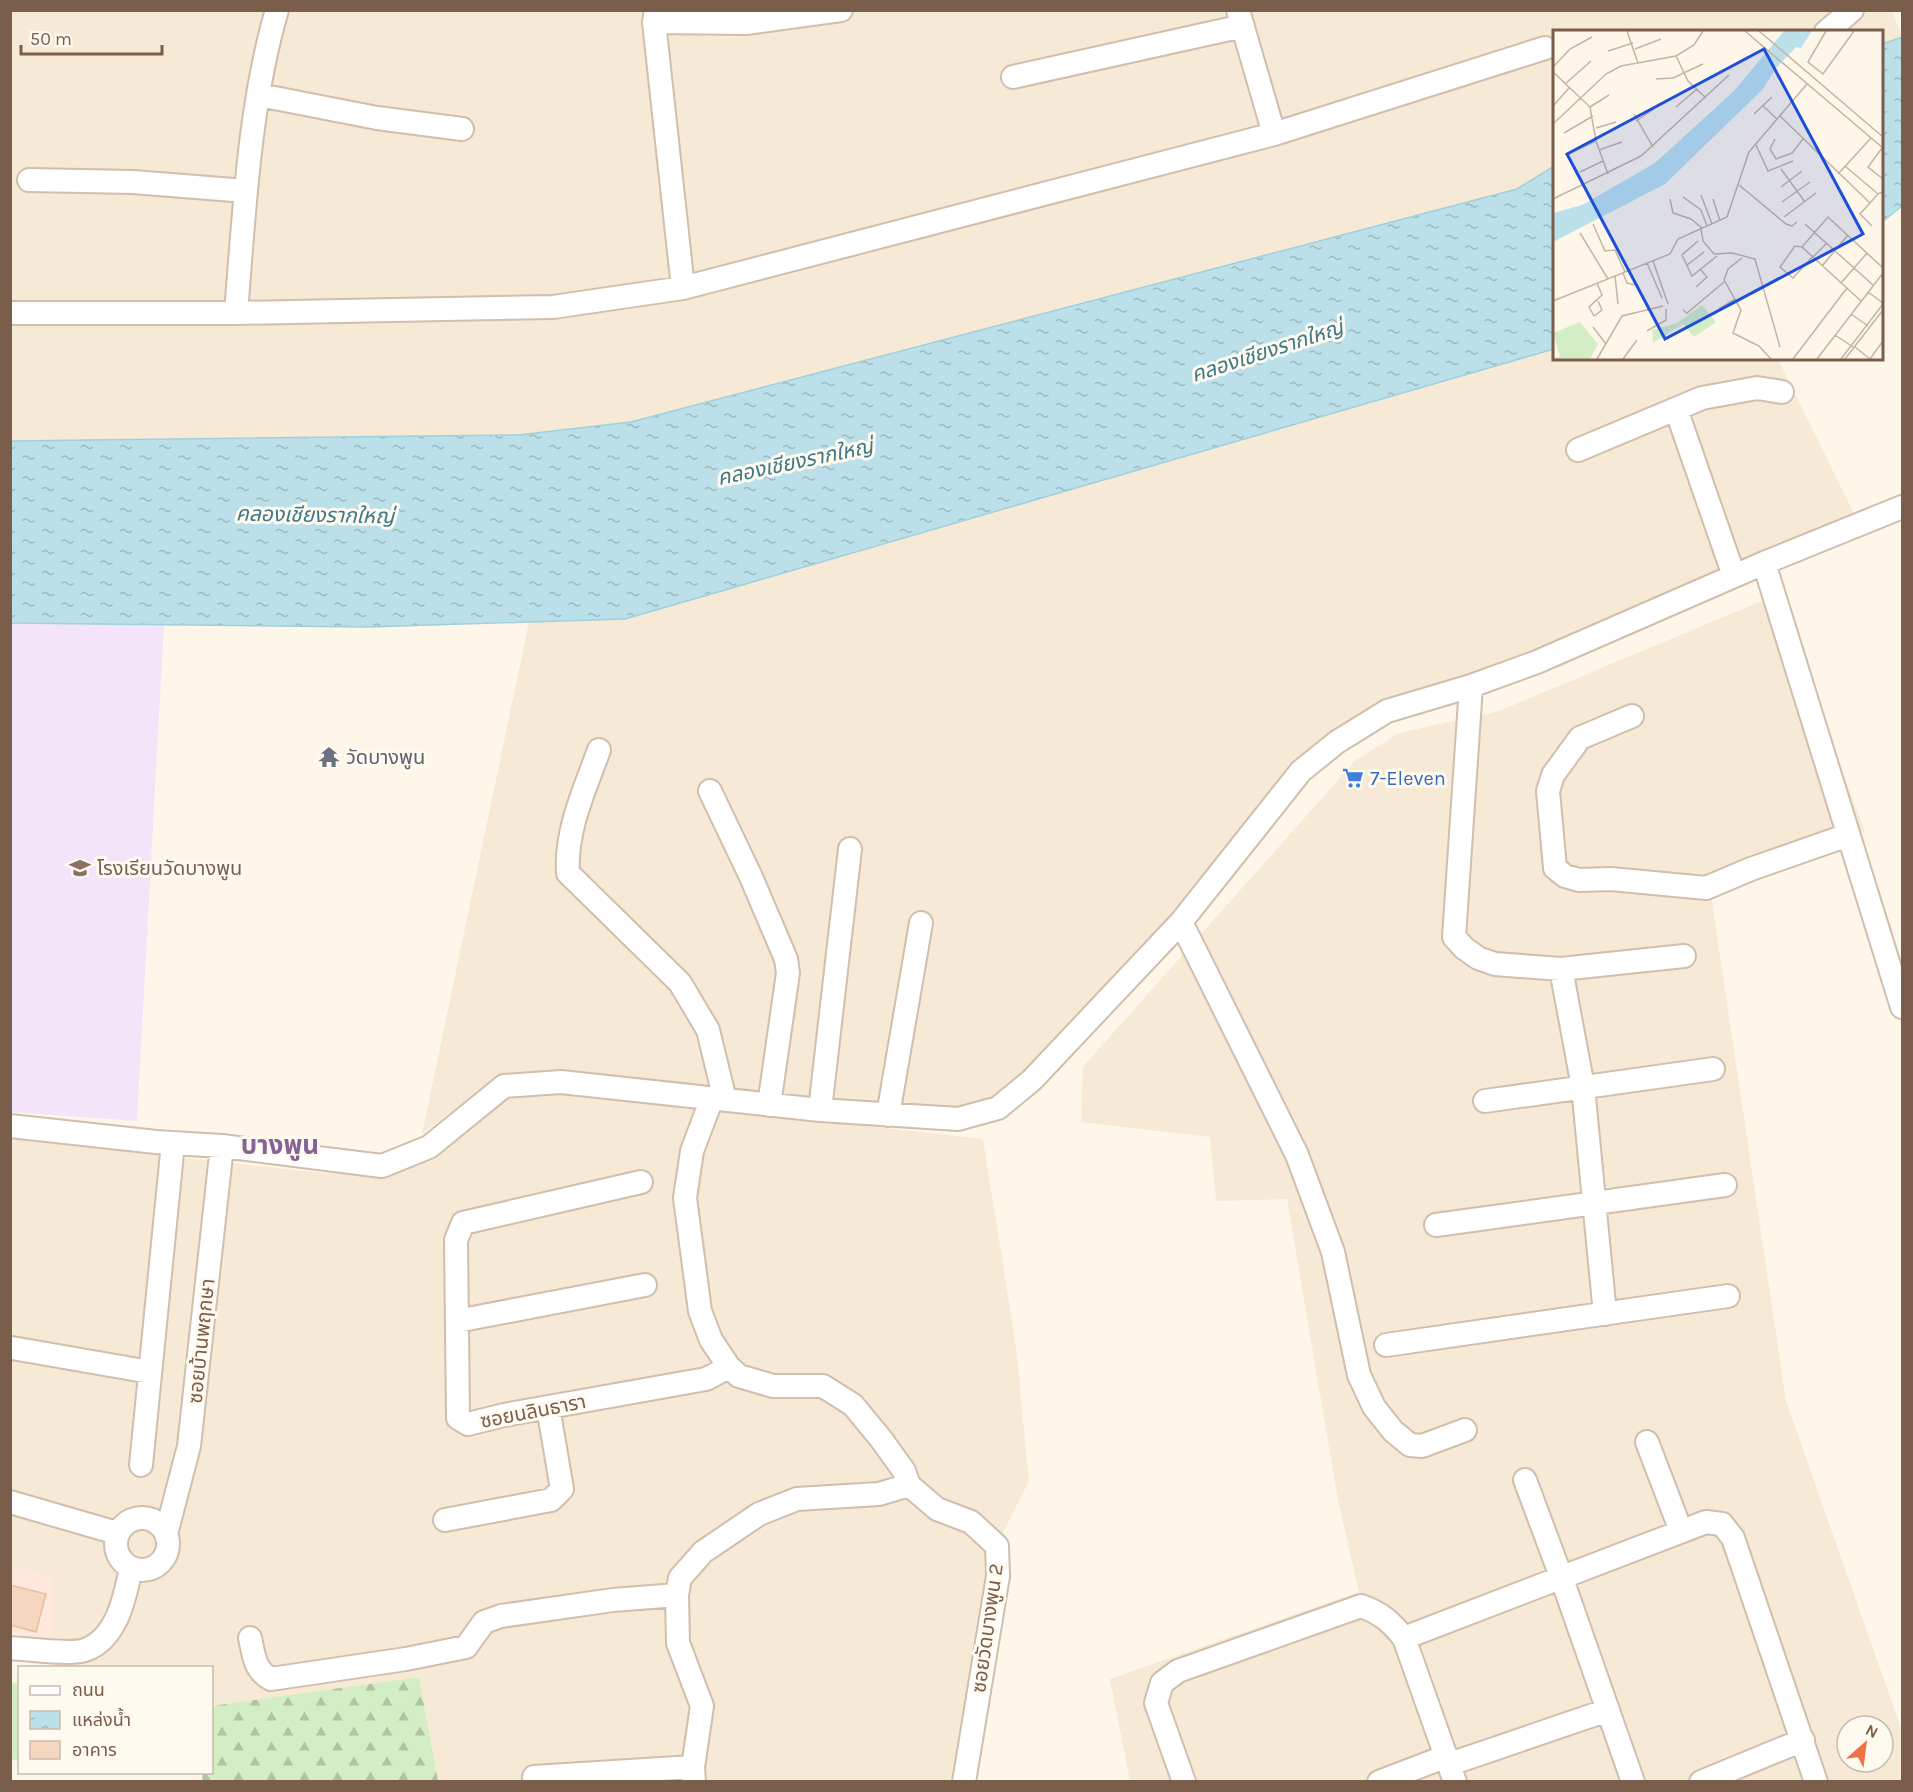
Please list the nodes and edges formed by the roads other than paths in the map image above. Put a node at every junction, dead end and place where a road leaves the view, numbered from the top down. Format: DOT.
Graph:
graph roads {
  1 [pos="841,10"];
  2 [pos="1852,10"];
  3 [pos="273,11"];
  4 [pos="655,16"];
  5 [pos="1241,18"];
  6 [pos="1828,30"];
  7 [pos="1545,48"];
  8 [pos="1013,77"];
  9 [pos="259,95"];
  10 [pos="462,129"];
  11 [pos="1274,134"];
  12 [pos="29,180"];
  13 [pos="246,191"];
  14 [pos="683,288"];
  15 [pos="10,313"];
  16 [pos="236,313"];
  17 [pos="1782,393"];
  18 [pos="1676,409"];
  19 [pos="1578,450"];
  20 [pos="1902,507"];
  21 [pos="1764,563"];
  22 [pos="1734,576"];
  23 [pos="1471,686"];
  24 [pos="1632,716"];
  25 [pos="599,750"];
  26 [pos="710,790"];
  27 [pos="1848,835"];
  28 [pos="850,849"];
  29 [pos="1181,922"];
  30 [pos="921,923"];
  31 [pos="1684,956"];
  32 [pos="1561,969"];
  33 [pos="1902,1007"];
  34 [pos="1713,1069"];
  35 [pos="1583,1087"];
  36 [pos="719,1099"];
  37 [pos="1485,1101"];
  38 [pos="770,1105"];
  39 [pos="820,1110"];
  40 [pos="888,1115"];
  41 [pos="10,1126"];
  42 [pos="173,1143"];
  43 [pos="222,1146"];
  44 [pos="641,1182"];
  45 [pos="1725,1185"];
  46 [pos="1593,1203"];
  47 [pos="1436,1225"];
  48 [pos="645,1285"];
  49 [pos="1728,1296"];
  50 [pos="1605,1314"];
  51 [pos="457,1321"];
  52 [pos="1386,1345"];
  53 [pos="12,1348"];
  54 [pos="729,1367"];
  55 [pos="150,1372"];
  56 [pos="548,1407"];
  57 [pos="1465,1430"];
  58 [pos="1647,1442"];
  59 [pos="141,1465"];
  60 [pos="1525,1480"];
  61 [pos="909,1485"];
  62 [pos="10,1502"];
  63 [pos="445,1520"];
  64 [pos="1681,1531"];
  65 [pos="117,1533"];
  66 [pos="166,1534"];
  67 [pos="131,1568"];
  68 [pos="1562,1579"];
  69 [pos="677,1595"];
  70 [pos="250,1638"];
  71 [pos="1404,1638"];
  72 [pos="10,1648"];
  73 [pos="1608,1710"];
  74 [pos="1803,1740"];
  75 [pos="1450,1767"];
  76 [pos="693,1774"];
  77 [pos="534,1776"];
  78 [pos="964,1782"];
  79 [pos="1184,1782"];
  80 [pos="1379,1782"];
  81 [pos="1633,1782"];
  82 [pos="1701,1782"];
  83 [pos="1816,1782"];
  1 -- 4 [label="street"];
  2 -- 6 [label="street"];
  3 -- 9 [label="street"];
  4 -- 14 [label="street"];
  5 -- 8 [label="street"];
  5 -- 11 [label="street"];
  7 -- 11 [label="street"];
  9 -- 10 [label="street"];
  9 -- 13 [label="street"];
  11 -- 14 [label="street"];
  12 -- 13 [label="street"];
  13 -- 16 [label="street"];
  14 -- 16 [label="street"];
  15 -- 16 [label="street"];
  17 -- 18 [label="street"];
  18 -- 19 [label="street"];
  18 -- 22 [label="street"];
  20 -- 21 [label="street"];
  21 -- 22 [label="street"];
  21 -- 27 [label="street"];
  22 -- 23 [label="street"];
  23 -- 29 [label="street"];
  23 -- 32 [label="street"];
  24 -- 27 [label="street"];
  25 -- 36 [label="street"];
  26 -- 38 [label="street"];
  27 -- 33 [label="street"];
  28 -- 39 [label="street"];
  29 -- 40 [label="street"];
  29 -- 57 [label="street"];
  30 -- 40 [label="street"];
  31 -- 32 [label="street"];
  32 -- 35 [label="street"];
  34 -- 35 [label="street"];
  35 -- 37 [label="street"];
  35 -- 46 [label="street"];
  36 -- 38 [label="street"];
  36 -- 43 [label="street"];
  36 -- 54 [label="street, ซอยวัดบางพูน 2"];
  38 -- 39 [label="street"];
  39 -- 40 [label="street"];
  41 -- 42 [label="street"];
  42 -- 43 [label="street"];
  42 -- 55 [label="street"];
  43 -- 66 [label="street, ซอยบ้านพฤกษา"];
  44 -- 51 [label="street, ซอยนลินธารา"];
  45 -- 46 [label="street"];
  46 -- 47 [label="street"];
  46 -- 50 [label="street"];
  48 -- 51 [label="street"];
  49 -- 50 [label="street"];
  50 -- 52 [label="street"];
  51 -- 56 [label="street, ซอยนลินธารา"];
  53 -- 55 [label="street"];
  54 -- 56 [label="street, ซอยนลินธารา"];
  54 -- 61 [label="street, ซอยวัดบางพูน 2"];
  55 -- 59 [label="street"];
  56 -- 63 [label="street"];
  58 -- 64 [label="street"];
  60 -- 68 [label="street"];
  61 -- 69 [label="street"];
  61 -- 78 [label="street, ซอยวัดบางพูน 2"];
  62 -- 65 [label="street"];
  64 -- 68 [label="street"];
  64 -- 74 [label="street"];
  65 -- 66 [label="street"];
  65 -- 67 [label="street"];
  66 -- 67 [label="street, ซอยบ้านพฤกษา"];
  67 -- 72 [label="street"];
  68 -- 71 [label="street"];
  68 -- 73 [label="street"];
  69 -- 70 [label="street"];
  69 -- 76 [label="street"];
  71 -- 75 [label="street"];
  71 -- 79 [label="street"];
  73 -- 75 [label="street"];
  73 -- 81 [label="street"];
  74 -- 82 [label="street"];
  74 -- 83 [label="street"];
  75 -- 80 [label="street"];
  76 -- 77 [label="street"];
}
